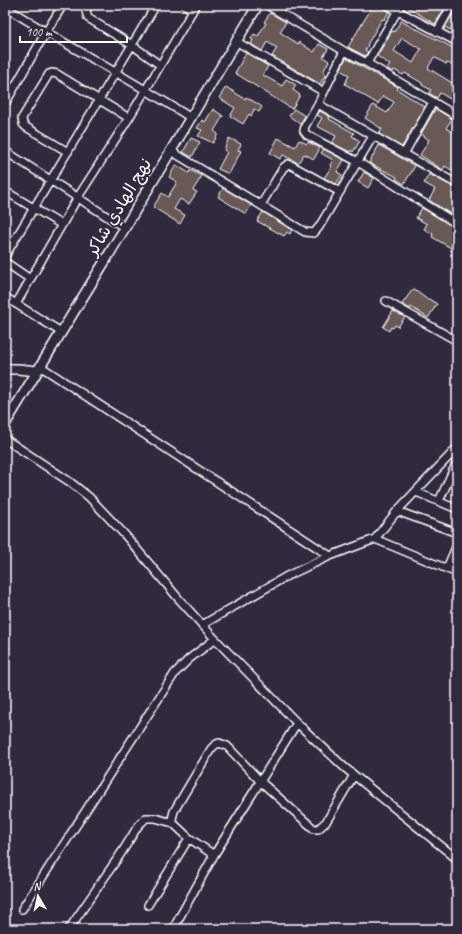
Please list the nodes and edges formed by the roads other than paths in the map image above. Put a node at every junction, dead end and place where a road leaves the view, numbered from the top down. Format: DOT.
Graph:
graph roads {
  1 [pos="63,5"];
  2 [pos="89,5"];
  3 [pos="156,5"];
  4 [pos="185,5"];
  5 [pos="267,5"];
  6 [pos="387,5"];
  7 [pos="452,5"];
  8 [pos="256,6"];
  9 [pos="5,7"];
  10 [pos="194,7"];
  11 [pos="400,8"];
  12 [pos="46,32"];
  13 [pos="437,32"];
  14 [pos="237,42"];
  15 [pos="457,42"];
  16 [pos="132,45"];
  17 [pos="344,51"];
  18 [pos="367,63"];
  19 [pos="160,65"];
  20 [pos="115,73"];
  21 [pos="146,89"];
  22 [pos="324,92"];
  23 [pos="100,100"];
  24 [pos="433,102"];
  25 [pos="5,104"];
  26 [pos="318,104"];
  27 [pos="457,116"];
  28 [pos="129,118"];
  29 [pos="190,118"];
  30 [pos="373,136"];
  31 [pos="5,151"];
  32 [pos="171,151"];
  33 [pos="68,152"];
  34 [pos="404,154"];
  35 [pos="358,162"];
  36 [pos="51,181"];
  37 [pos="457,184"];
  38 [pos="5,191"];
  39 [pos="340,192"];
  40 [pos="78,197"];
  41 [pos="261,205"];
  42 [pos="34,209"];
  43 [pos="457,224"];
  44 [pos="62,225"];
  45 [pos="125,228"];
  46 [pos="5,256"];
  47 [pos="5,262"];
  48 [pos="30,279"];
  49 [pos="5,297"];
  50 [pos="386,300"];
  51 [pos="16,304"];
  52 [pos="61,332"];
  53 [pos="457,341"];
  54 [pos="5,369"];
  55 [pos="38,369"];
  56 [pos="5,424"];
  57 [pos="5,438"];
  58 [pos="457,448"];
  59 [pos="457,462"];
  60 [pos="416,492"];
  61 [pos="439,501"];
  62 [pos="457,509"];
  63 [pos="397,511"];
  64 [pos="457,534"];
  65 [pos="375,539"];
  66 [pos="457,545"];
  67 [pos="330,556"];
  68 [pos="447,568"];
  69 [pos="457,573"];
  70 [pos="202,625"];
  71 [pos="215,639"];
  72 [pos="297,723"];
  73 [pos="354,775"];
  74 [pos="260,781"];
  75 [pos="173,823"];
  76 [pos="189,838"];
  77 [pos="214,855"];
  78 [pos="457,859"];
  79 [pos="148,905"];
  80 [pos="22,909"];
  81 [pos="69,929"];
  82 [pos="173,929"];
  1 -- 12 [label="street"];
  2 -- 16 [label="street"];
  3 -- 16 [label="street"];
  4 -- 10 [label="street"];
  5 -- 17 [label="street"];
  6 -- 11 [label="street"];
  7 -- 13 [label="street"];
  8 -- 14 [label="street, نهج الهادي شاكر"];
  9 -- 12 [label="street"];
  10 -- 19 [label="street"];
  11 -- 13 [label="street"];
  11 -- 18 [label="street"];
  12 -- 20 [label="street"];
  12 -- 25 [label="street"];
  13 -- 15 [label="street"];
  14 -- 22 [label="street"];
  14 -- 29 [label="street, نهج الهادي شاكر"];
  16 -- 19 [label="street"];
  16 -- 20 [label="street"];
  17 -- 18 [label="street"];
  17 -- 22 [label="street"];
  18 -- 24 [label="street"];
  19 -- 21 [label="street"];
  20 -- 21 [label="street"];
  20 -- 23 [label="street"];
  21 -- 28 [label="street"];
  21 -- 29 [label="street"];
  22 -- 26 [label="street"];
  23 -- 28 [label="street"];
  23 -- 33 [label="street"];
  23 -- 33 [label="street"];
  24 -- 27 [label="street"];
  24 -- 34 [label="street"];
  26 -- 30 [label="street"];
  26 -- 35 [label="street"];
  28 -- 40 [label="street"];
  29 -- 32 [label="street, نهج الهادي شاكر"];
  30 -- 34 [label="street"];
  30 -- 35 [label="street"];
  31 -- 36 [label="street"];
  32 -- 41 [label="street"];
  32 -- 45 [label="street, نهج الهادي شاكر"];
  33 -- 36 [label="street"];
  34 -- 37 [label="street"];
  35 -- 39 [label="street"];
  35 -- 43 [label="street"];
  36 -- 40 [label="street"];
  36 -- 42 [label="street"];
  38 -- 42 [label="street"];
  39 -- 41 [label="street"];
  39 -- 41 [label="street"];
  40 -- 44 [label="street"];
  40 -- 45 [label="street"];
  42 -- 44 [label="street"];
  42 -- 46 [label="street"];
  44 -- 48 [label="street"];
  45 -- 52 [label="street, نهج الهادي شاكر"];
  47 -- 48 [label="street"];
  48 -- 51 [label="street"];
  49 -- 51 [label="street"];
  50 -- 53 [label="street"];
  51 -- 52 [label="street"];
  52 -- 55 [label="street, نهج الهادي شاكر"];
  54 -- 55 [label="street"];
  55 -- 56 [label="street, نهج الهادي شاكر"];
  55 -- 67 [label="street"];
  57 -- 70 [label="street"];
  58 -- 60 [label="street"];
  59 -- 61 [label="street"];
  60 -- 61 [label="street"];
  60 -- 63 [label="street"];
  61 -- 62 [label="street"];
  63 -- 64 [label="street"];
  63 -- 65 [label="street"];
  65 -- 67 [label="street"];
  65 -- 68 [label="street"];
  66 -- 68 [label="street"];
  67 -- 70 [label="street"];
  68 -- 69 [label="street"];
  70 -- 71 [label="street"];
  71 -- 72 [label="street"];
  71 -- 80 [label="street"];
  72 -- 73 [label="street"];
  72 -- 74 [label="street"];
  73 -- 74 [label="street"];
  73 -- 78 [label="street"];
  74 -- 75 [label="street"];
  74 -- 77 [label="street"];
  75 -- 76 [label="street"];
  75 -- 81 [label="street"];
  76 -- 77 [label="street"];
  76 -- 79 [label="street"];
  77 -- 82 [label="street"];
}
